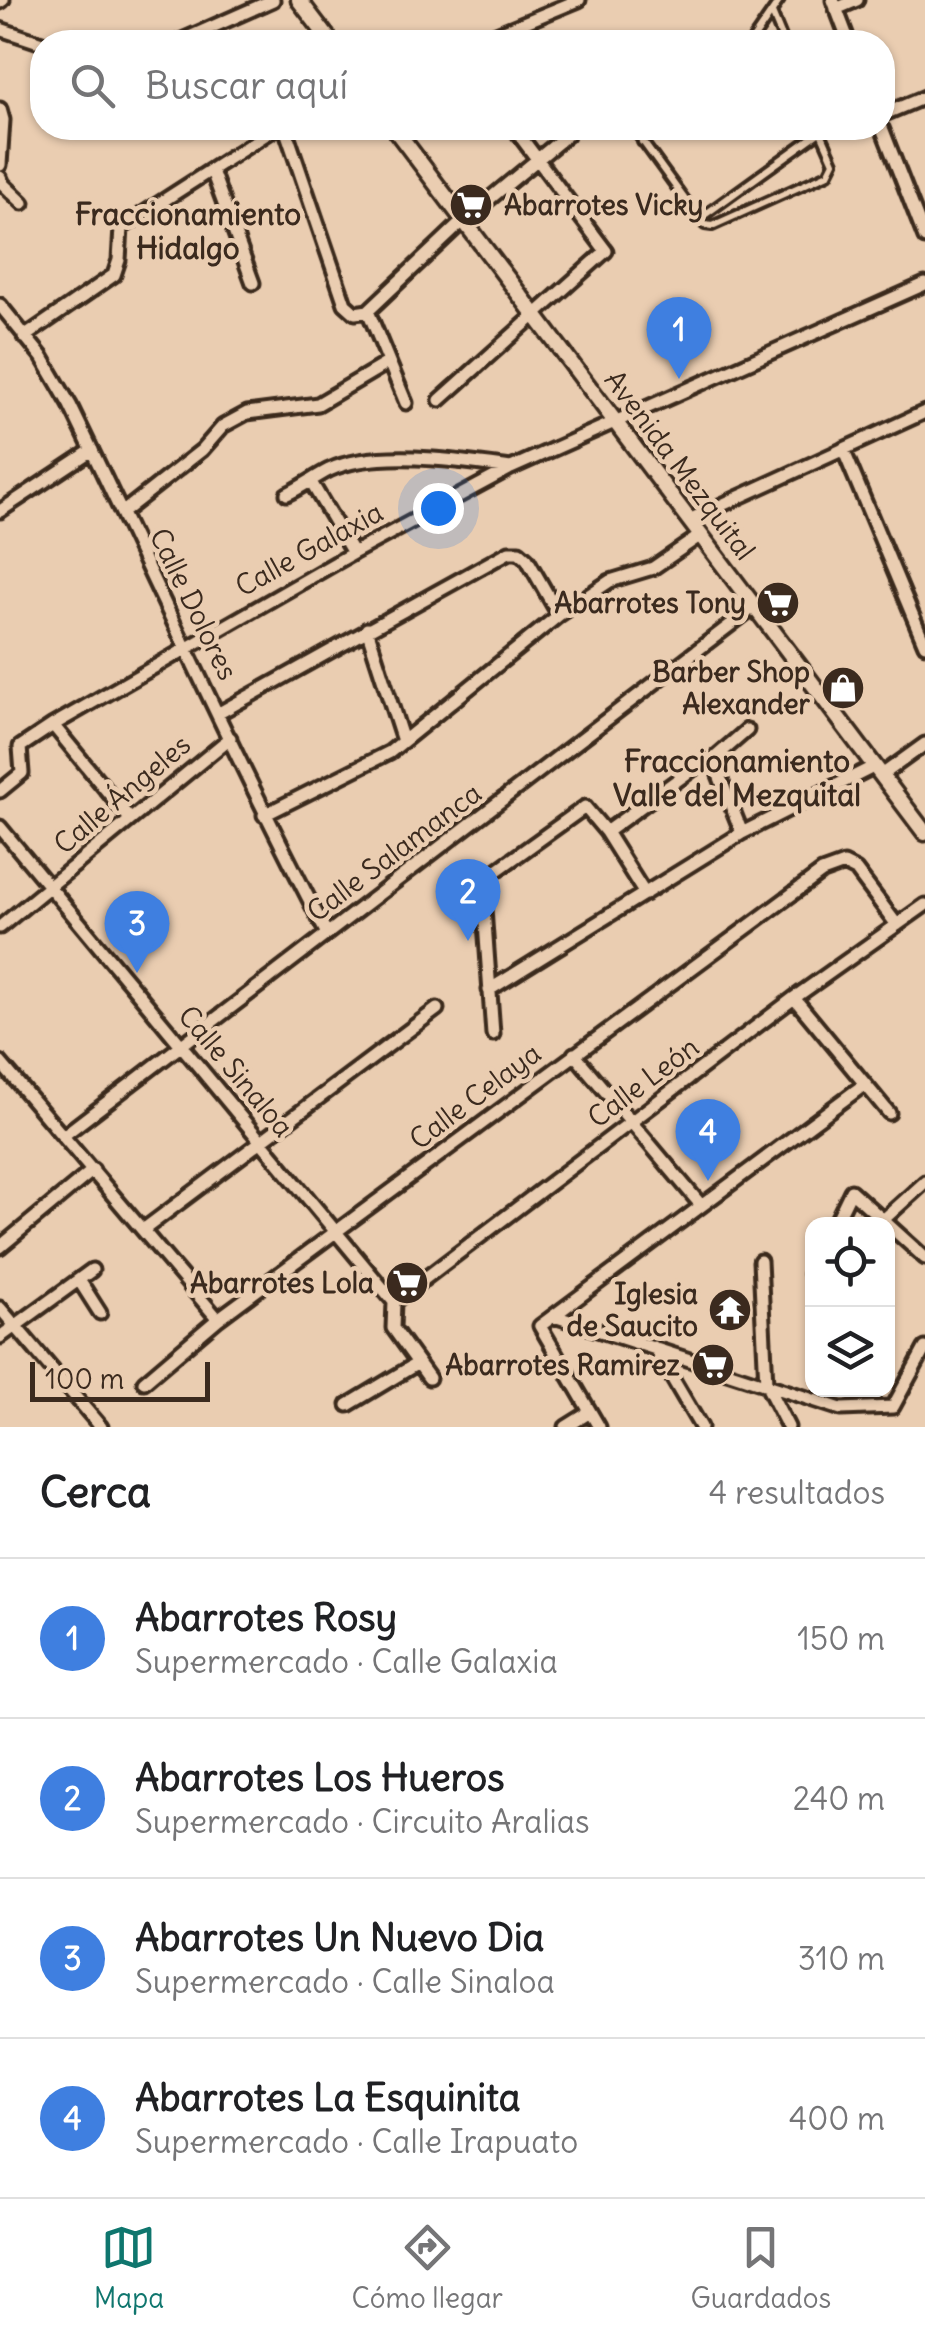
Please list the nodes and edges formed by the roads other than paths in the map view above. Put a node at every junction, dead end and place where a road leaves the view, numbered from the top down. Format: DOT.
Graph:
graph roads {
  1 [pos="274,0"];
  2 [pos="298,0"];
  3 [pos="780,0"];
  4 [pos="857,0"];
  5 [pos="573,1"];
  6 [pos="835,4"];
  7 [pos="772,12"];
  8 [pos="0,30"];
  9 [pos="205,30"];
  10 [pos="321,30"];
  11 [pos="506,30"];
  12 [pos="759,30"];
  13 [pos="779,30"];
  14 [pos="845,30"];
  15 [pos="30,39"];
  16 [pos="925,97"];
  17 [pos="0,109"];
  18 [pos="895,110"];
  19 [pos="258,140"];
  20 [pos="289,140"];
  21 [pos="403,140"];
  22 [pos="523,140"];
  23 [pos="561,140"];
  24 [pos="805,140"];
  25 [pos="825,140"];
  26 [pos="887,140"];
  27 [pos="642,142"];
  28 [pos="538,159"];
  29 [pos="0,165"];
  30 [pos="212,171"];
  31 [pos="0,176"];
  32 [pos="23,202"];
  33 [pos="698,219"];
  34 [pos="464,220"];
  35 [pos="925,238"];
  36 [pos="253,284"];
  37 [pos="925,284"];
  38 [pos="0,305"];
  39 [pos="361,312"];
  40 [pos="534,314"];
  41 [pos="24,337"];
  42 [pos="390,362"];
  43 [pos="440,400"];
  44 [pos="406,402"];
  45 [pos="925,412"];
  46 [pos="616,422"];
  47 [pos="92,450"];
  48 [pos="844,450"];
  49 [pos="511,468"];
  50 [pos="312,482"];
  51 [pos="287,494"];
  52 [pos="0,511"];
  53 [pos="122,512"];
  54 [pos="690,520"];
  55 [pos="701,535"];
  56 [pos="352,553"];
  57 [pos="755,606"];
  58 [pos="559,615"];
  59 [pos="366,629"];
  60 [pos="925,644"];
  61 [pos="186,647"];
  62 [pos="219,713"];
  63 [pos="53,725"];
  64 [pos="747,730"];
  65 [pos="230,738"];
  66 [pos="403,741"];
  67 [pos="925,744"];
  68 [pos="710,762"];
  69 [pos="878,771"];
  70 [pos="0,791"];
  71 [pos="264,815"];
  72 [pos="130,819"];
  73 [pos="0,827"];
  74 [pos="606,832"];
  75 [pos="742,833"];
  76 [pos="925,833"];
  77 [pos="50,887"];
  78 [pos="645,894"];
  79 [pos="925,905"];
  80 [pos="897,924"];
  81 [pos="0,928"];
  82 [pos="327,934"];
  83 [pos="490,990"];
  84 [pos="794,998"];
  85 [pos="437,1009"];
  86 [pos="493,1034"];
  87 [pos="182,1046"];
  88 [pos="574,1054"];
  89 [pos="0,1062"];
  90 [pos="865,1084"];
  91 [pos="889,1113"];
  92 [pos="631,1122"];
  93 [pos="63,1136"];
  94 [pos="262,1141"];
  95 [pos="92,1170"];
  96 [pos="925,1182"];
  97 [pos="700,1204"];
  98 [pos="838,1217"];
  99 [pos="881,1217"];
  100 [pos="887,1217"];
  101 [pos="143,1230"];
  102 [pos="337,1230"];
  103 [pos="895,1230"];
  104 [pos="0,1246"];
  105 [pos="925,1258"];
  106 [pos="760,1261"];
  107 [pos="92,1270"];
  108 [pos="79,1280"];
  109 [pos="394,1302"];
  110 [pos="0,1308"];
  111 [pos="100,1313"];
  112 [pos="554,1316"];
  113 [pos="218,1320"];
  114 [pos="16,1326"];
  115 [pos="0,1337"];
  116 [pos="654,1347"];
  117 [pos="925,1348"];
  118 [pos="418,1363"];
  119 [pos="428,1378"];
  120 [pos="144,1382"];
  121 [pos="766,1384"];
  122 [pos="348,1405"];
  123 [pos="590,1412"];
  124 [pos="100,1427"];
  125 [pos="566,1427"];
  126 [pos="598,1427"];
  127 [pos="701,1427"];
  128 [pos="788,1427"];
  1 -- 9 [label="street"];
  2 -- 10 [label="street"];
  3 -- 7 [label="lane"];
  4 -- 6 [label="street"];
  5 -- 11 [label="street"];
  6 -- 14 [label="street"];
  7 -- 12 [label="lane"];
  7 -- 13 [label="lane"];
  8 -- 15 [label="street"];
  16 -- 18 [label="street"];
  17 -- 29 [label="street"];
  19 -- 30 [label="street"];
  20 -- 39 [label="street"];
  21 -- 34 [label="street, Avenida Mezquital"];
  22 -- 28 [label="street"];
  23 -- 28 [label="street"];
  24 -- 33 [label="lane"];
  25 -- 33 [label="lane"];
  26 -- 35 [label="street"];
  27 -- 33 [label="lane"];
  28 -- 34 [label="street"];
  28 -- 40 [label="street"];
  30 -- 36 [label="street"];
  30 -- 41 [label="street"];
  31 -- 32 [label="street"];
  34 -- 39 [label="street"];
  34 -- 40 [label="street, Avenida Mezquital"];
  37 -- 46 [label="street, Calle Galaxia"];
  38 -- 41 [label="street, Calle Dolores"];
  39 -- 42 [label="street"];
  40 -- 43 [label="street"];
  40 -- 46 [label="street, Avenida Mezquital"];
  41 -- 47 [label="street, Calle Dolores"];
  42 -- 44 [label="street"];
  42 -- 53 [label="street"];
  45 -- 48 [label="street"];
  46 -- 49 [label="street, Calle Galaxia"];
  46 -- 54 [label="street, Avenida Mezquital"];
  47 -- 52 [label="street"];
  47 -- 53 [label="street, Calle Dolores"];
  48 -- 54 [label="street"];
  48 -- 60 [label="street"];
  49 -- 50 [label="street"];
  49 -- 56 [label="street, Calle Galaxia"];
  50 -- 51 [label="street"];
  50 -- 56 [label="street"];
  53 -- 61 [label="street, Calle Dolores"];
  54 -- 55 [label="street, Avenida Mezquital"];
  55 -- 57 [label="street, Avenida Mezquital"];
  55 -- 58 [label="street"];
  56 -- 61 [label="street, Calle Galaxia"];
  57 -- 69 [label="street, Avenida Mezquital"];
  57 -- 82 [label="street, Calle Salamanca"];
  58 -- 59 [label="street"];
  58 -- 66 [label="street"];
  59 -- 62 [label="street"];
  59 -- 66 [label="street"];
  61 -- 62 [label="street, Calle Dolores"];
  61 -- 63 [label="street, Calle Galaxia"];
  62 -- 65 [label="street, Calle Dolores"];
  63 -- 70 [label="street, Calle Galaxia"];
  63 -- 72 [label="street"];
  64 -- 68 [label="street"];
  65 -- 71 [label="street, Calle Dolores"];
  65 -- 72 [label="street, Calle Ángeles"];
  66 -- 71 [label="street"];
  67 -- 69 [label="street"];
  68 -- 74 [label="street"];
  68 -- 75 [label="street"];
  69 -- 75 [label="street"];
  69 -- 76 [label="street, Avenida Mezquital"];
  71 -- 82 [label="street, Calle Dolores"];
  72 -- 77 [label="street, Calle Ángeles"];
  73 -- 77 [label="street, Calle Sinaloa"];
  74 -- 78 [label="street"];
  74 -- 83 [label="street"];
  75 -- 78 [label="street"];
  77 -- 81 [label="street, Calle Ángeles"];
  77 -- 87 [label="street, Calle Sinaloa"];
  78 -- 83 [label="street"];
  79 -- 80 [label="street, Calle León"];
  80 -- 84 [label="street, Calle León"];
  80 -- 88 [label="street, Calle Celaya"];
  82 -- 87 [label="street, Calle Salamanca"];
  83 -- 86 [label="street"];
  84 -- 90 [label="street"];
  84 -- 92 [label="street, Calle León"];
  85 -- 94 [label="street"];
  87 -- 93 [label="street, Calle Salamanca"];
  87 -- 94 [label="street, Calle Sinaloa"];
  88 -- 92 [label="street"];
  88 -- 102 [label="street, Calle Celaya"];
  89 -- 93 [label="street"];
  90 -- 91 [label="street"];
  90 -- 97 [label="street"];
  92 -- 97 [label="street"];
  92 -- 109 [label="street, Calle León"];
  93 -- 95 [label="street"];
  94 -- 101 [label="street"];
  94 -- 102 [label="street, Calle Sinaloa"];
  95 -- 101 [label="street"];
  95 -- 104 [label="street"];
  96 -- 100 [label="street"];
  97 -- 112 [label="street"];
  98 -- 99 [label="street"];
  101 -- 113 [label="street"];
  102 -- 109 [label="street, Calle Sinaloa"];
  102 -- 113 [label="street, Calle Celaya"];
  103 -- 105 [label="street"];
  106 -- 121 [label="street"];
  107 -- 108 [label="street"];
  108 -- 111 [label="street"];
  108 -- 114 [label="street"];
  109 -- 118 [label="street"];
  110 -- 114 [label="street"];
  112 -- 116 [label="street"];
  112 -- 123 [label="street"];
  113 -- 120 [label="street, Calle Celaya"];
  114 -- 115 [label="street"];
  114 -- 124 [label="street"];
  116 -- 121 [label="street"];
  116 -- 127 [label="street"];
  117 -- 121 [label="street"];
  118 -- 119 [label="street"];
  118 -- 122 [label="street"];
  121 -- 128 [label="street"];
  123 -- 125 [label="street"];
  123 -- 126 [label="street"];
}
